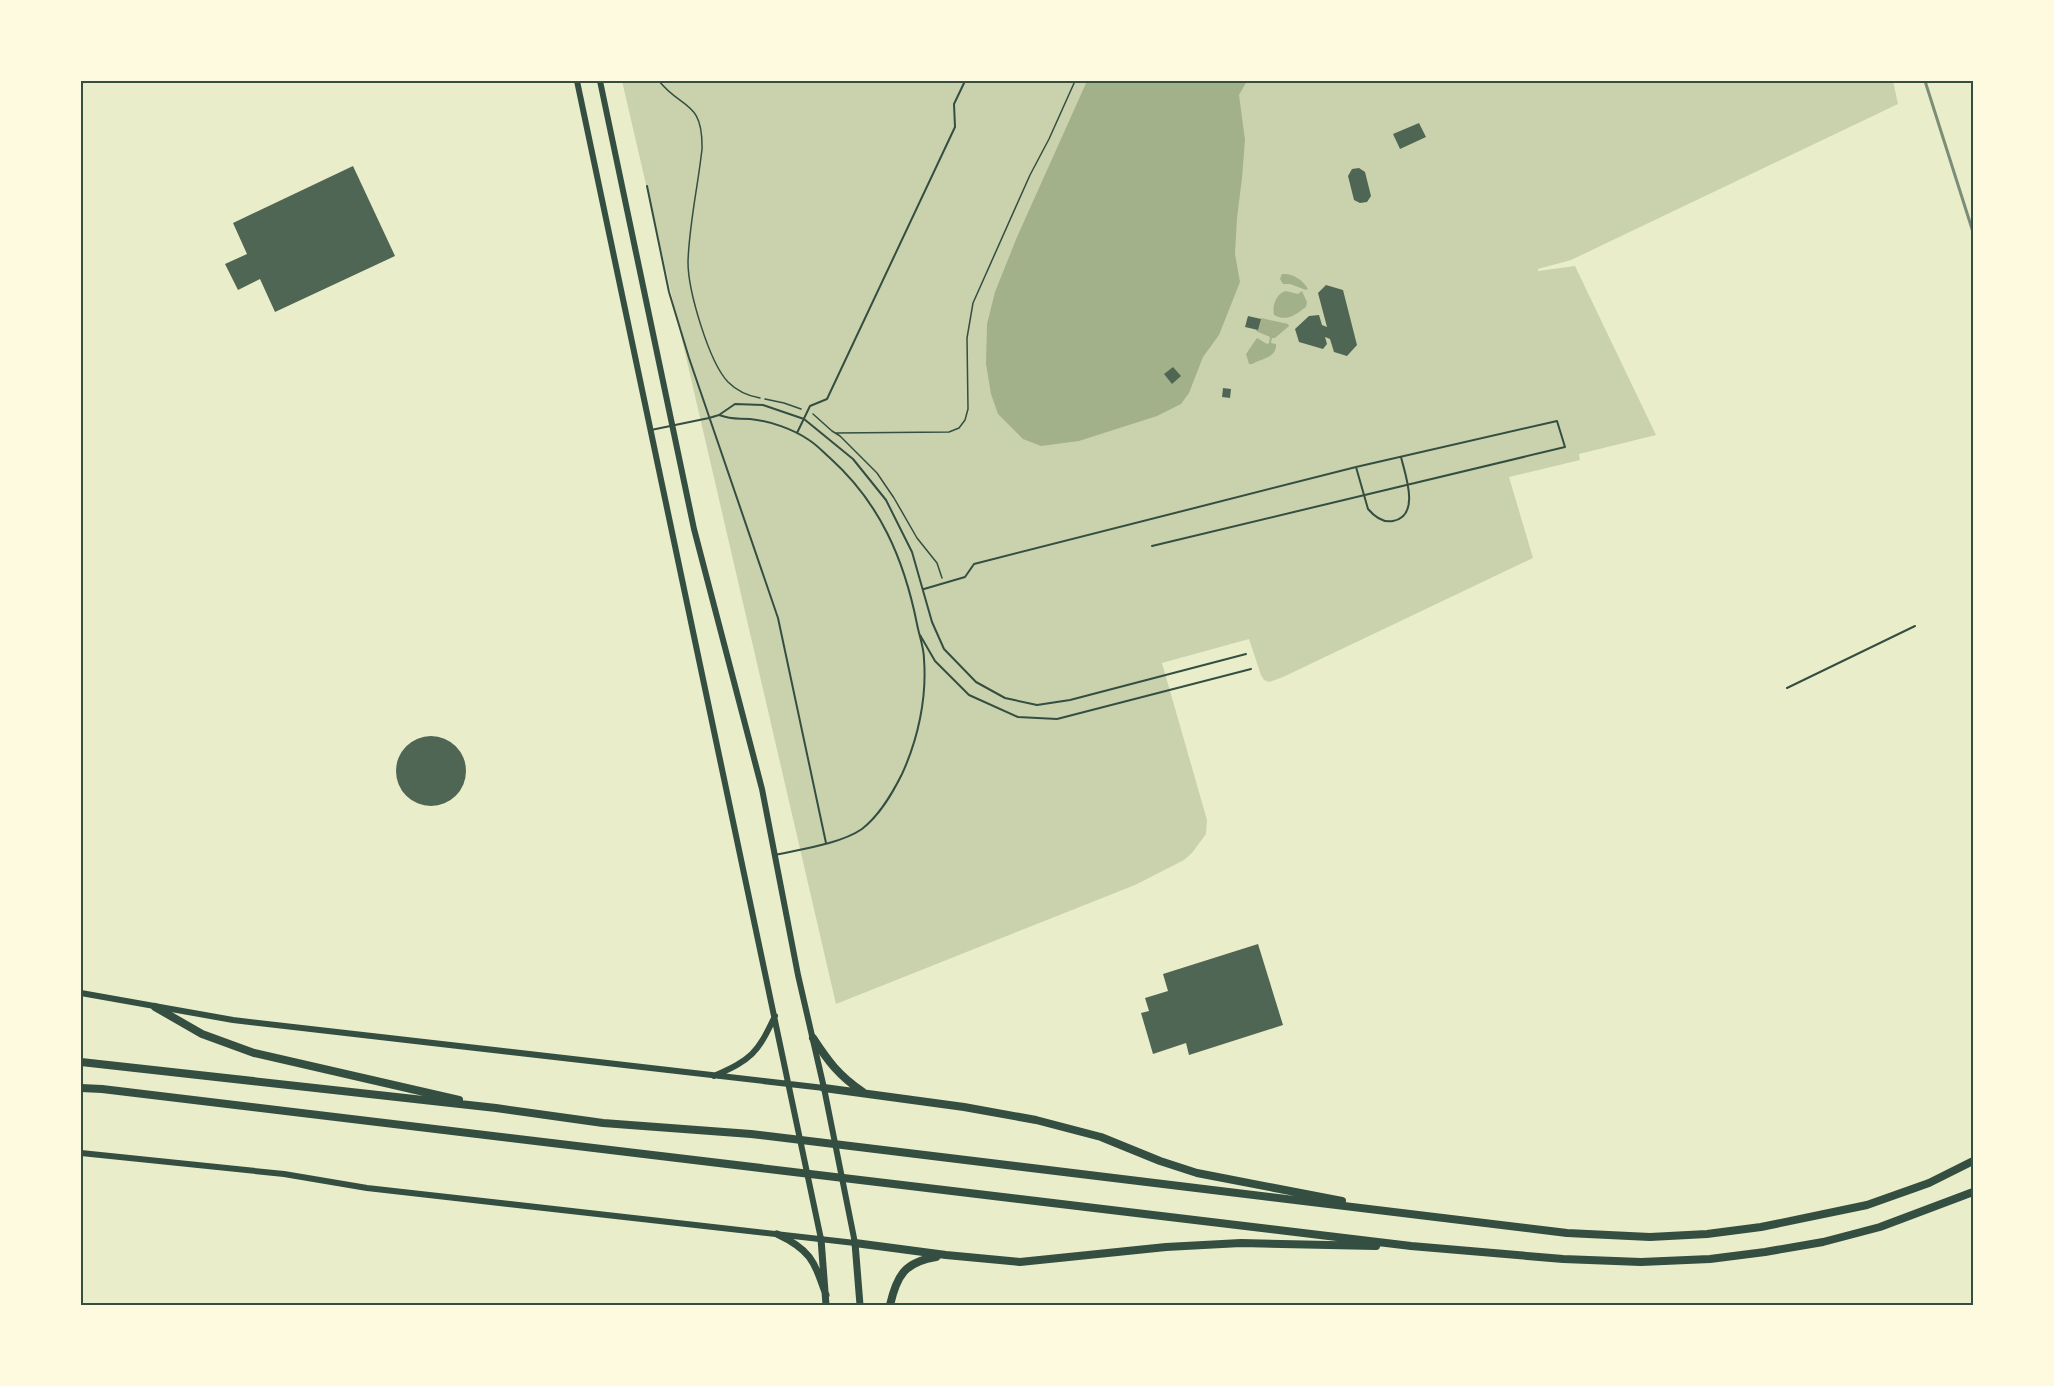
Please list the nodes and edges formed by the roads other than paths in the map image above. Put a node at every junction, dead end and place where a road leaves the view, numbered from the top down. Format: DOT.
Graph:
graph roads {
  1 [pos="576,81"];
  2 [pos="600,81"];
  3 [pos="965,81"];
  4 [pos="647,186"];
  5 [pos="719,415"];
  6 [pos="709,418"];
  7 [pos="804,419"];
  8 [pos="673,425"];
  9 [pos="651,430"];
  10 [pos="797,433"];
  11 [pos="1401,457"];
  12 [pos="1356,467"];
  13 [pos="1408,485"];
  14 [pos="1363,494"];
  15 [pos="1152,546"];
  16 [pos="924,589"];
  17 [pos="1915,626"];
  18 [pos="919,633"];
  19 [pos="1246,654"];
  20 [pos="1251,669"];
  21 [pos="1787,688"];
  22 [pos="826,843"];
  23 [pos="775,855"];
  24 [pos="81,993"];
  25 [pos="155,1007"];
  26 [pos="775,1016"];
  27 [pos="813,1038"];
  28 [pos="81,1062"];
  29 [pos="714,1077"];
  30 [pos="790,1085"];
  31 [pos="81,1088"];
  32 [pos="824,1088"];
  33 [pos="864,1093"];
  34 [pos="496,1108"];
  35 [pos="81,1154"];
  36 [pos="1973,1161"];
  37 [pos="1973,1192"];
  38 [pos="1403,1213"];
  39 [pos="777,1234"];
  40 [pos="821,1239"];
  41 [pos="855,1243"];
  42 [pos="1424,1247"];
  43 [pos="946,1255"];
  44 [pos="826,1295"];
  45 [pos="826,1305"];
  46 [pos="860,1305"];
  47 [pos="890,1305"];
  1 -- 9 [label="main road"];
  2 -- 8 [label="main road"];
  3 -- 7 [label="lane"];
  4 -- 6 [label="lane"];
  5 -- 6 [label="lane"];
  5 -- 7 [label="lane"];
  5 -- 10 [label="lane"];
  6 -- 8 [label="lane"];
  6 -- 22 [label="lane"];
  7 -- 10 [label="lane"];
  7 -- 16 [label="lane"];
  8 -- 9 [label="lane"];
  8 -- 23 [label="main road"];
  9 -- 26 [label="main road"];
  10 -- 18 [label="lane"];
  11 -- 12 [label="lane"];
  11 -- 13 [label="lane"];
  11 -- 13 [label="lane"];
  12 -- 14 [label="lane"];
  12 -- 16 [label="lane"];
  13 -- 14 [label="lane"];
  13 -- 14 [label="lane"];
  14 -- 15 [label="lane"];
  16 -- 19 [label="lane"];
  17 -- 21 [label="lane"];
  18 -- 20 [label="lane"];
  18 -- 22 [label="lane"];
  22 -- 23 [label="lane"];
  23 -- 27 [label="main road"];
  24 -- 25 [label="main road"];
  25 -- 29 [label="main road"];
  25 -- 34 [label="highway"];
  26 -- 29 [label="main road"];
  26 -- 30 [label="main road"];
  27 -- 32 [label="main road"];
  27 -- 33 [label="highway"];
  28 -- 34 [label="highway"];
  29 -- 30 [label="main road"];
  30 -- 32 [label="main road"];
  30 -- 40 [label="main road"];
  31 -- 42 [label="highway"];
  32 -- 33 [label="highway"];
  32 -- 41 [label="main road"];
  33 -- 38 [label="highway"];
  34 -- 38 [label="highway"];
  35 -- 39 [label="main road"];
  36 -- 38 [label="highway"];
  37 -- 42 [label="highway"];
  39 -- 40 [label="main road"];
  39 -- 44 [label="main road"];
  40 -- 41 [label="main road"];
  40 -- 44 [label="main road"];
  41 -- 43 [label="highway"];
  41 -- 46 [label="main road"];
  42 -- 43 [label="highway"];
  43 -- 47 [label="highway"];
  44 -- 45 [label="main road"];
}
